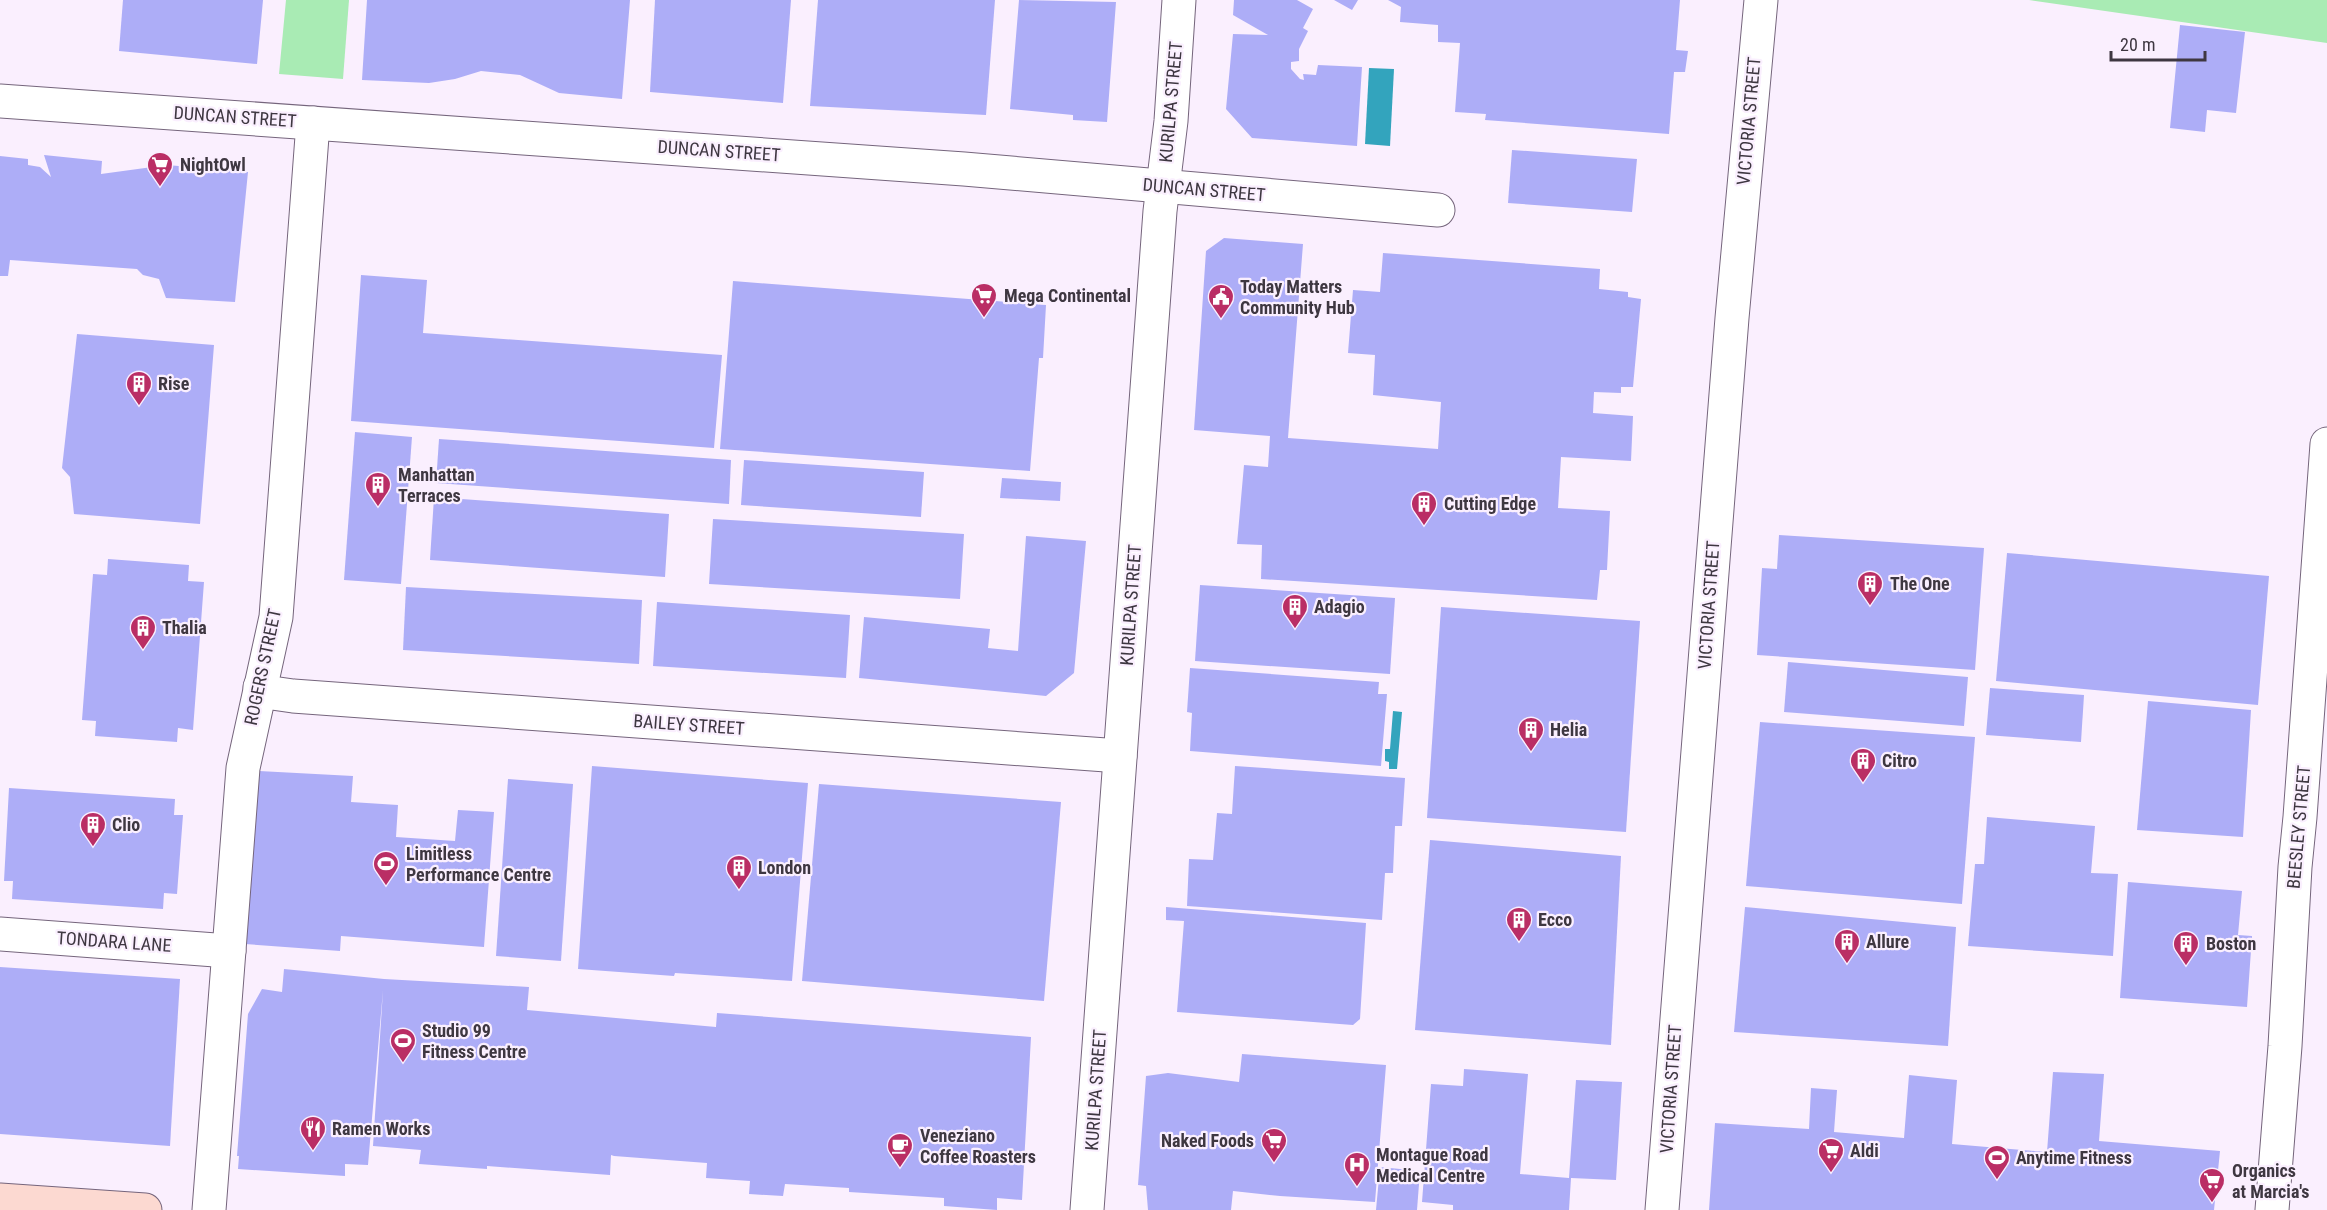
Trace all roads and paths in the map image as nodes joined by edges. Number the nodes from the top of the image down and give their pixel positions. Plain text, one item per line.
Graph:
1 (1179, 0) edge
2 (1761, 0) edge
3 (0, 101) edge
4 (313, 123) junction
5 (1163, 188) junction
6 (1438, 210) dead end
7 (2327, 444) edge
8 (2324, 531) edge
9 (260, 687) junction
10 (1120, 756) junction
11 (0, 934) edge
12 (229, 951) junction
13 (0, 1200) edge
14 (145, 1210) edge
15 (209, 1210) edge
16 (1087, 1210) edge
17 (1662, 1210) edge
18 (2272, 1210) edge

1 - 5 street, KURILPA STREET
2 - 17 street, VICTORIA STREET
3 - 4 street, DUNCAN STREET
4 - 5 street, DUNCAN STREET
4 - 9 street, ROGERS STREET
5 - 6 street, DUNCAN STREET
5 - 10 street, KURILPA STREET
7 - 8 street, BEESLEY STREET
8 - 18 street, BEESLEY STREET
9 - 10 street, BAILEY STREET
9 - 12 street, ROGERS STREET
10 - 16 street, KURILPA STREET
11 - 12 street, TONDARA LANE
12 - 15 street, ROGERS STREET
13 - 14 street

